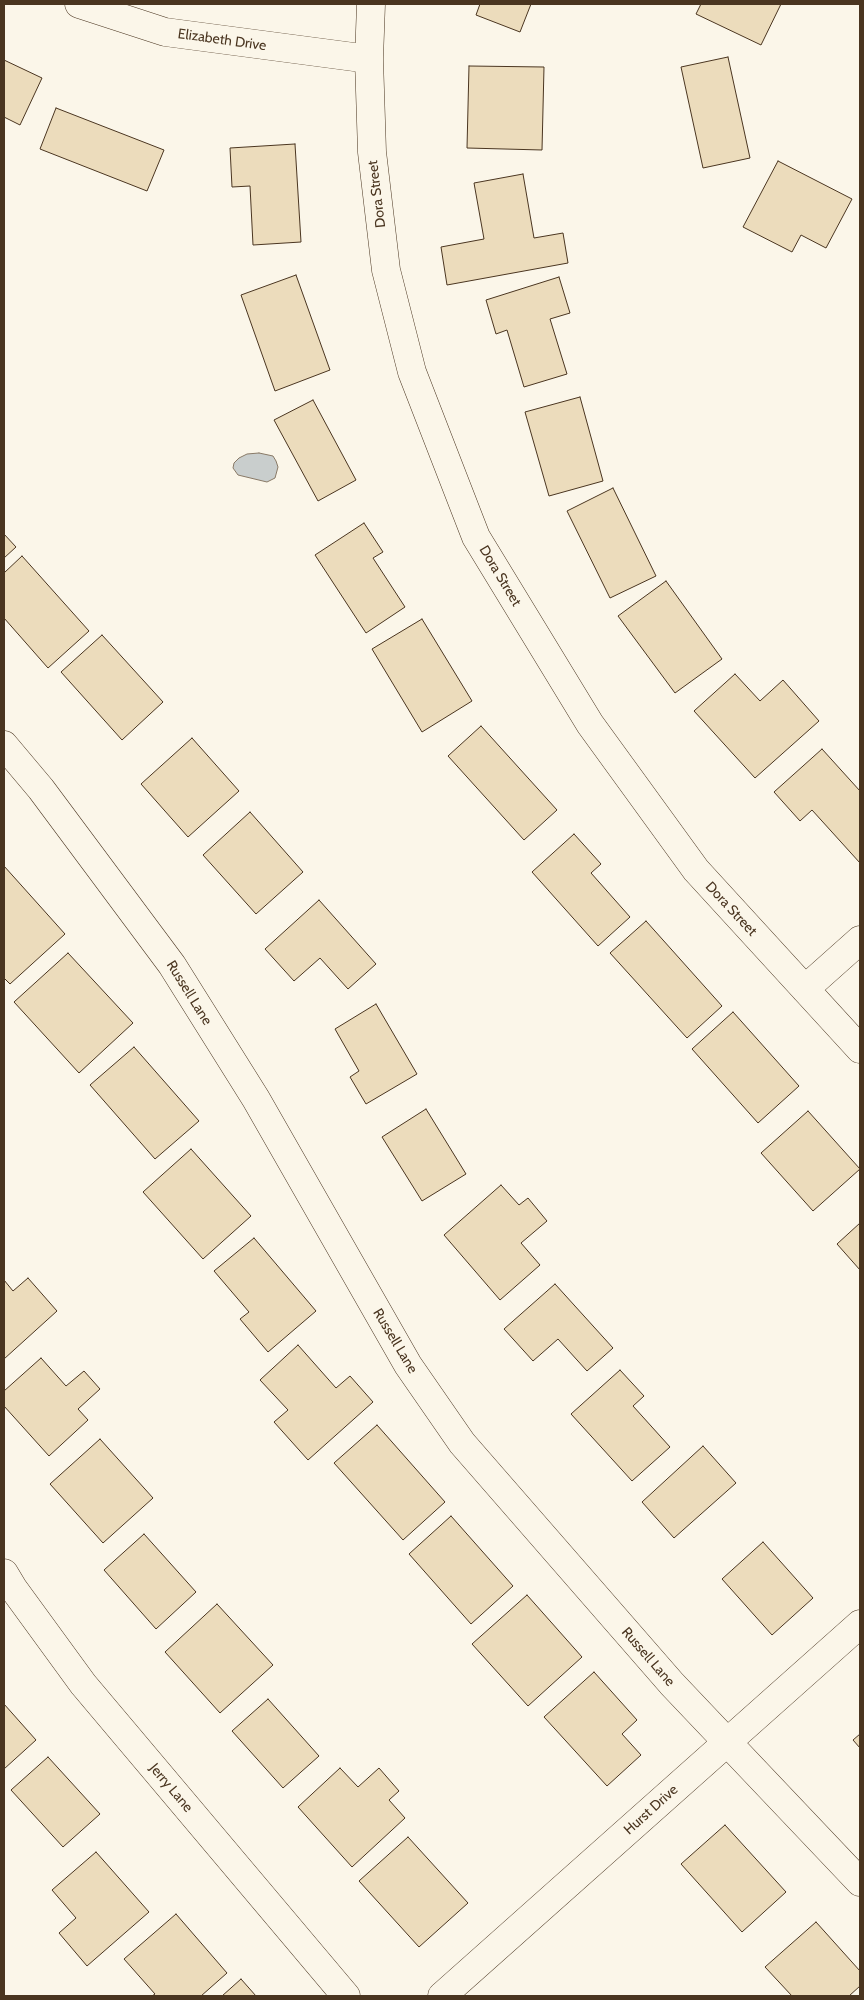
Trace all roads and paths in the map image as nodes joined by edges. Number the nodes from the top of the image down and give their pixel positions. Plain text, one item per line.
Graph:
1 (79, 4) edge
2 (371, 4) edge
3 (369, 59) junction
4 (4, 745) edge
5 (860, 940) edge
6 (805, 990) junction
7 (860, 1048) edge
8 (4, 1572) edge
9 (860, 1624) edge
10 (727, 1743) junction
11 (860, 1882) edge
12 (346, 1996) edge
13 (442, 1996) edge

1 - 3 street, Elizabeth Drive
2 - 3 street, Dora Street
3 - 6 street, Dora Street
4 - 10 street, Russell Lane
5 - 6 street
6 - 7 street, Dora Street
8 - 12 street, Jerry Lane
9 - 10 street, Hurst Drive
10 - 11 street, Russell Lane
10 - 13 street, Hurst Drive

